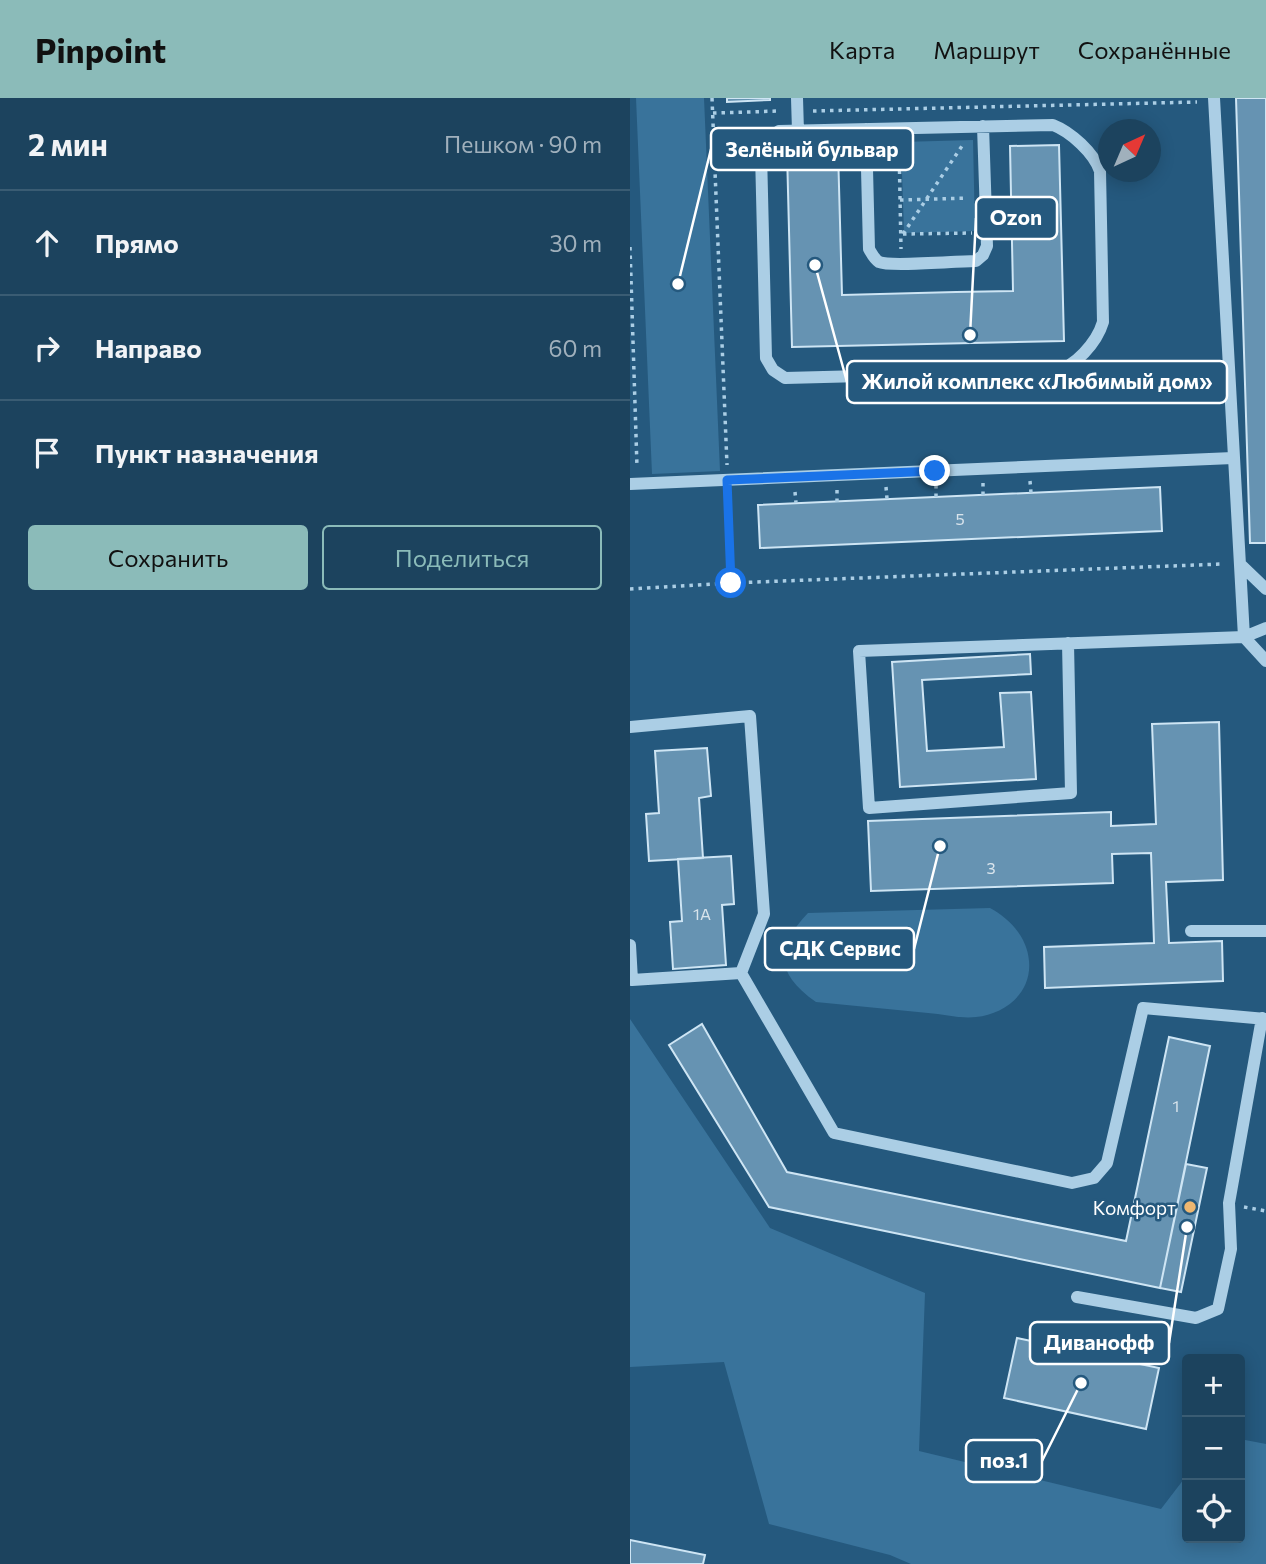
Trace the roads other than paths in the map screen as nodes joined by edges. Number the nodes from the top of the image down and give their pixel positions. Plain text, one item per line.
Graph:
1 (1214, 100) edge
2 (797, 104) edge
3 (979, 127) junction
4 (866, 129) junction
5 (798, 131) junction
6 (1233, 458) junction
7 (634, 484) edge
8 (1240, 564) junction
9 (1266, 589) edge
10 (1266, 628) edge
11 (1244, 637) junction
12 (1068, 643) junction
13 (1266, 661) edge
14 (630, 727) edge
15 (1191, 931) dead end
16 (1266, 931) edge
17 (630, 945) edge
18 (741, 973) junction
19 (1264, 1018) edge
20 (1077, 1297) dead end

1 - 6 lane
2 - 5 lane
3 - 4 lane
3 - 4 lane
3 - 5 lane
4 - 5 lane
6 - 7 lane
6 - 8 lane
8 - 9 lane
8 - 11 lane
10 - 11 lane
11 - 12 lane
11 - 13 lane
12 - 12 lane
14 - 18 lane
15 - 16 lane
17 - 18 lane
18 - 19 lane
19 - 20 lane

